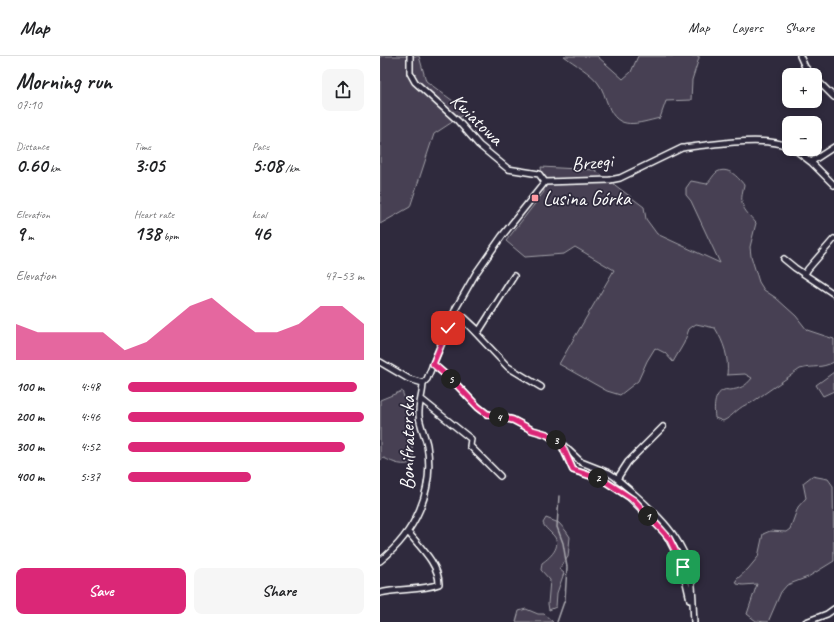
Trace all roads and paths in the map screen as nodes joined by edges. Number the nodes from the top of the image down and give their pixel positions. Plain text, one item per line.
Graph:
1 (410, 56) edge
2 (800, 56) edge
3 (806, 68) edge
4 (822, 85) edge
5 (834, 97) edge
6 (782, 144) edge
7 (834, 147) edge
8 (803, 156) edge
9 (811, 162) junction
10 (545, 182) junction
11 (834, 186) edge
12 (834, 238) edge
13 (784, 259) dead end
14 (805, 274) junction
15 (514, 276) dead end
16 (833, 290) edge
17 (456, 310) junction
18 (380, 362) edge
19 (433, 364) junction
20 (423, 382) junction
21 (541, 387) dead end
22 (421, 399) junction
23 (663, 427) dead end
24 (561, 443) junction
25 (500, 476) dead end
26 (617, 479) junction
27 (408, 532) junction
28 (380, 561) edge
29 (380, 593) edge
30 (834, 609) edge
31 (694, 622) edge
32 (806, 622) edge

1 - 10 street, Kwiatowa
2 - 3 street
4 - 5 street
6 - 10 street, Brzegi
7 - 9 street
8 - 9 street
9 - 11 street
10 - 17 street, Brzegi
12 - 14 street
13 - 14 street
14 - 16 street
15 - 17 street
17 - 19 street, Brzegi
17 - 21 street
18 - 20 street
19 - 20 street, Brzegi
19 - 24 street
20 - 22 street, Bonifraterska
22 - 25 street
22 - 27 street, Bonifraterska
23 - 26 street
24 - 26 street
24 - 31 street
26 - 31 street
27 - 28 street, Bonifraterska
27 - 29 street
30 - 32 street

